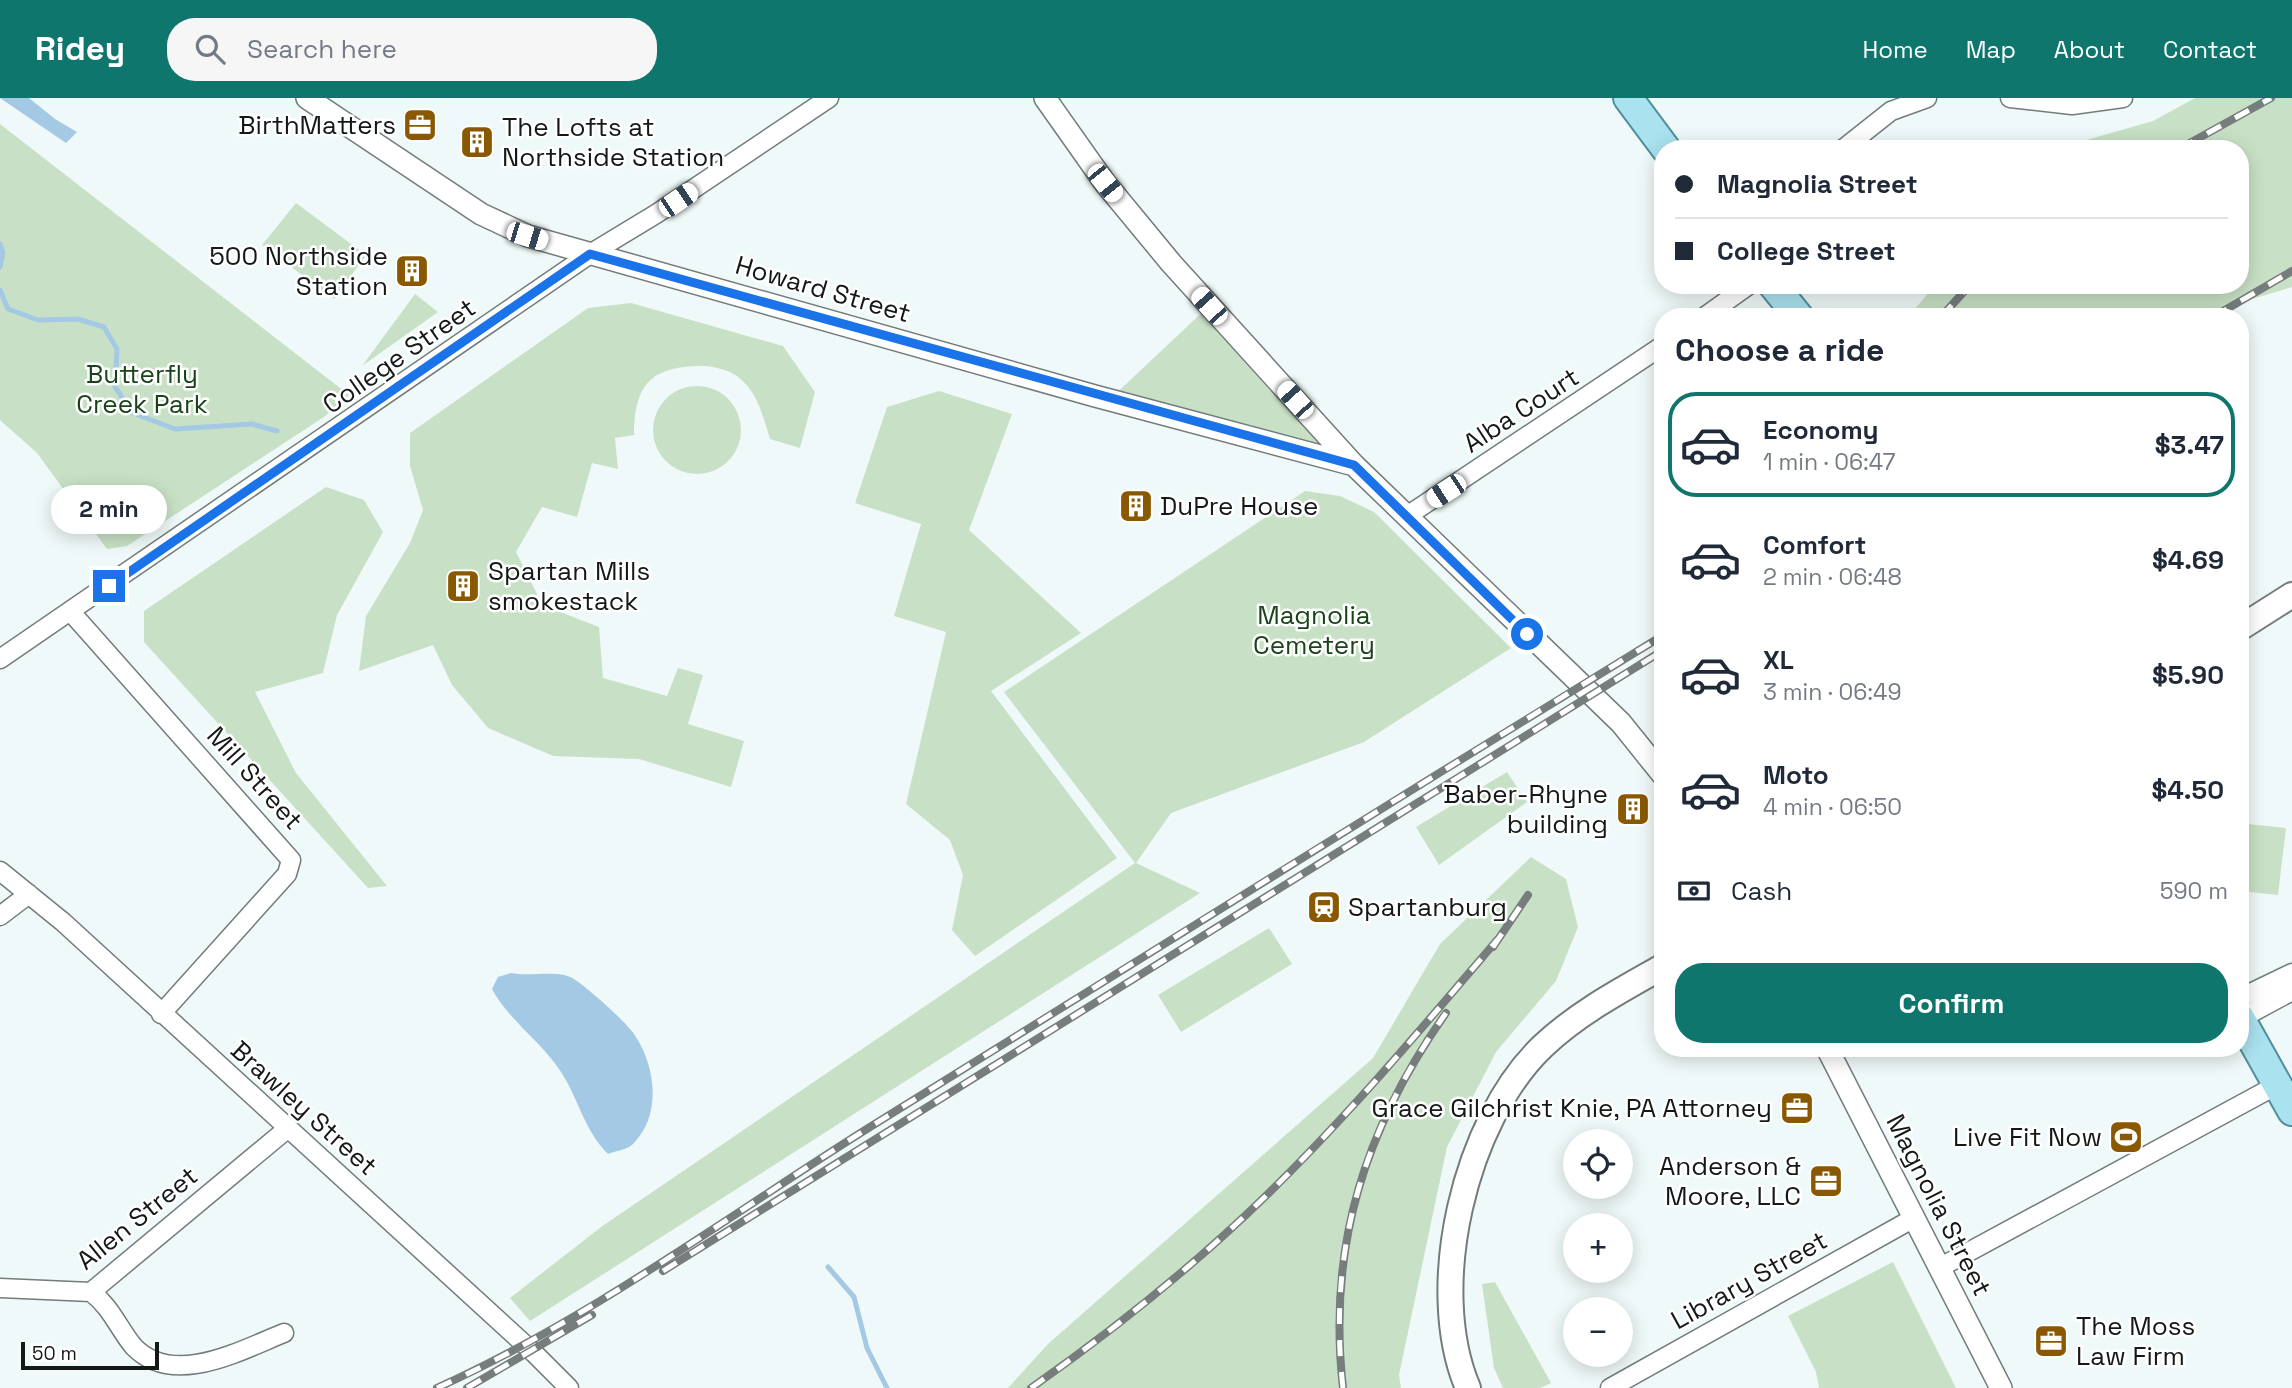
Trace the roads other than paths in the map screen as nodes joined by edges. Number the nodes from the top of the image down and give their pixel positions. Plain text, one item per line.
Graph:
1 (829, 98) edge
2 (1045, 98) edge
3 (1628, 98) edge
4 (1927, 98) edge
5 (2010, 98) edge
6 (2123, 98) edge
7 (317, 101) edge
8 (1659, 140) edge
9 (1854, 140) edge
10 (590, 254) junction
11 (1736, 294) edge
12 (1780, 294) edge
13 (1717, 308) edge
14 (1792, 308) edge
15 (1654, 351) edge
16 (1354, 465) junction
17 (1407, 516) junction
18 (2292, 595) edge
19 (71, 611) junction
20 (2249, 622) edge
21 (0, 659) edge
22 (1654, 764) edge
23 (0, 870) edge
24 (29, 894) junction
25 (0, 916) edge
26 (1654, 972) edge
27 (2292, 973) edge
28 (2292, 990) edge
29 (2249, 994) edge
30 (2249, 1013) edge
31 (161, 1014) junction
32 (2249, 1034) edge
33 (1831, 1057) edge
34 (2277, 1085) junction
35 (2292, 1111) edge
36 (287, 1129) junction
37 (1914, 1218) junction
38 (1940, 1268) junction
39 (0, 1288) edge
40 (91, 1292) junction
41 (284, 1333) dead end
42 (569, 1388) edge
43 (1468, 1388) edge
44 (1610, 1388) edge
45 (2001, 1388) edge

1 - 10 street, College Street
2 - 16 street
3 - 8 main road
4 - 9 street
5 - 6 street
7 - 10 street, Howard Street
10 - 16 street, Howard Street
10 - 19 street, College Street
11 - 13 street
12 - 14 main road
15 - 17 street, Alba Court
16 - 17 street
17 - 22 street
18 - 20 main road
19 - 21 street, College Street
19 - 31 street, Mill Street
23 - 24 street, Brawley Street
24 - 25 street
24 - 31 street, Brawley Street
26 - 43 main road
27 - 29 street
28 - 30 street
31 - 36 street, Brawley Street
32 - 34 main road
33 - 37 street, Magnolia Street
34 - 35 main road
34 - 38 street
36 - 40 street, Allen Street
36 - 42 street, Brawley Street
37 - 38 street, Magnolia Street
37 - 44 street, Library Street
38 - 45 street, Magnolia Street
39 - 40 street, Allen Street
40 - 41 street

